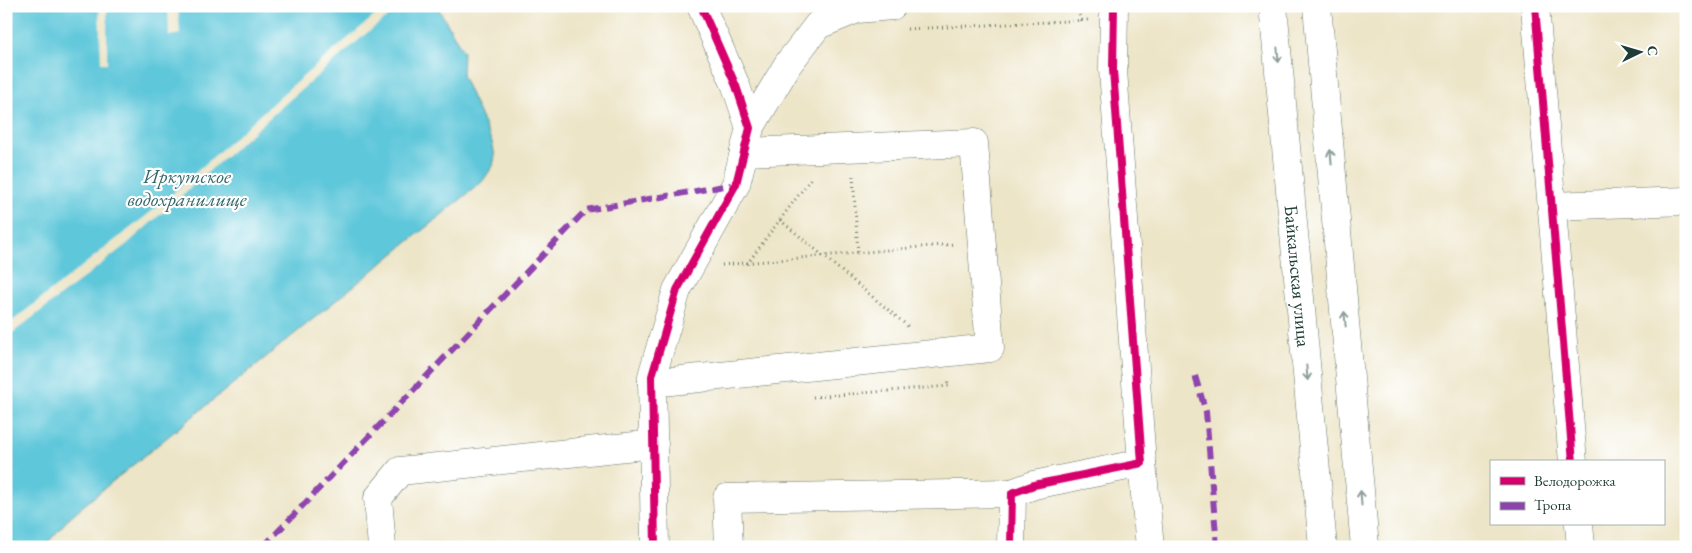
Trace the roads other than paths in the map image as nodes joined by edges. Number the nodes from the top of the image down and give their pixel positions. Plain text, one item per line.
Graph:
1 (701, 6) edge
2 (1273, 6) edge
3 (1317, 6) edge
4 (1535, 6) edge
5 (1114, 13) edge
6 (895, 18) edge
7 (747, 140) junction
8 (1686, 201) edge
9 (1552, 206) junction
10 (652, 383) junction
11 (654, 444) junction
12 (1573, 460) edge
13 (1142, 463) junction
14 (1012, 493) junction
15 (1579, 526) edge
16 (382, 547) edge
17 (656, 547) edge
18 (729, 547) edge
19 (1011, 547) edge
20 (1150, 547) edge
21 (1323, 547) edge
22 (1365, 547) edge
23 (1580, 547) edge

1 - 7 street
2 -> 21 street, Байкальская улица
22 -> 3 street
4 - 9 street
5 - 13 street
6 - 7 street
7 - 10 street
7 - 10 street
8 - 9 street
9 - 12 street
10 - 11 street
11 - 16 street
11 - 17 street
13 - 14 street
13 - 20 street
14 - 18 street
14 - 19 street
15 - 23 street

